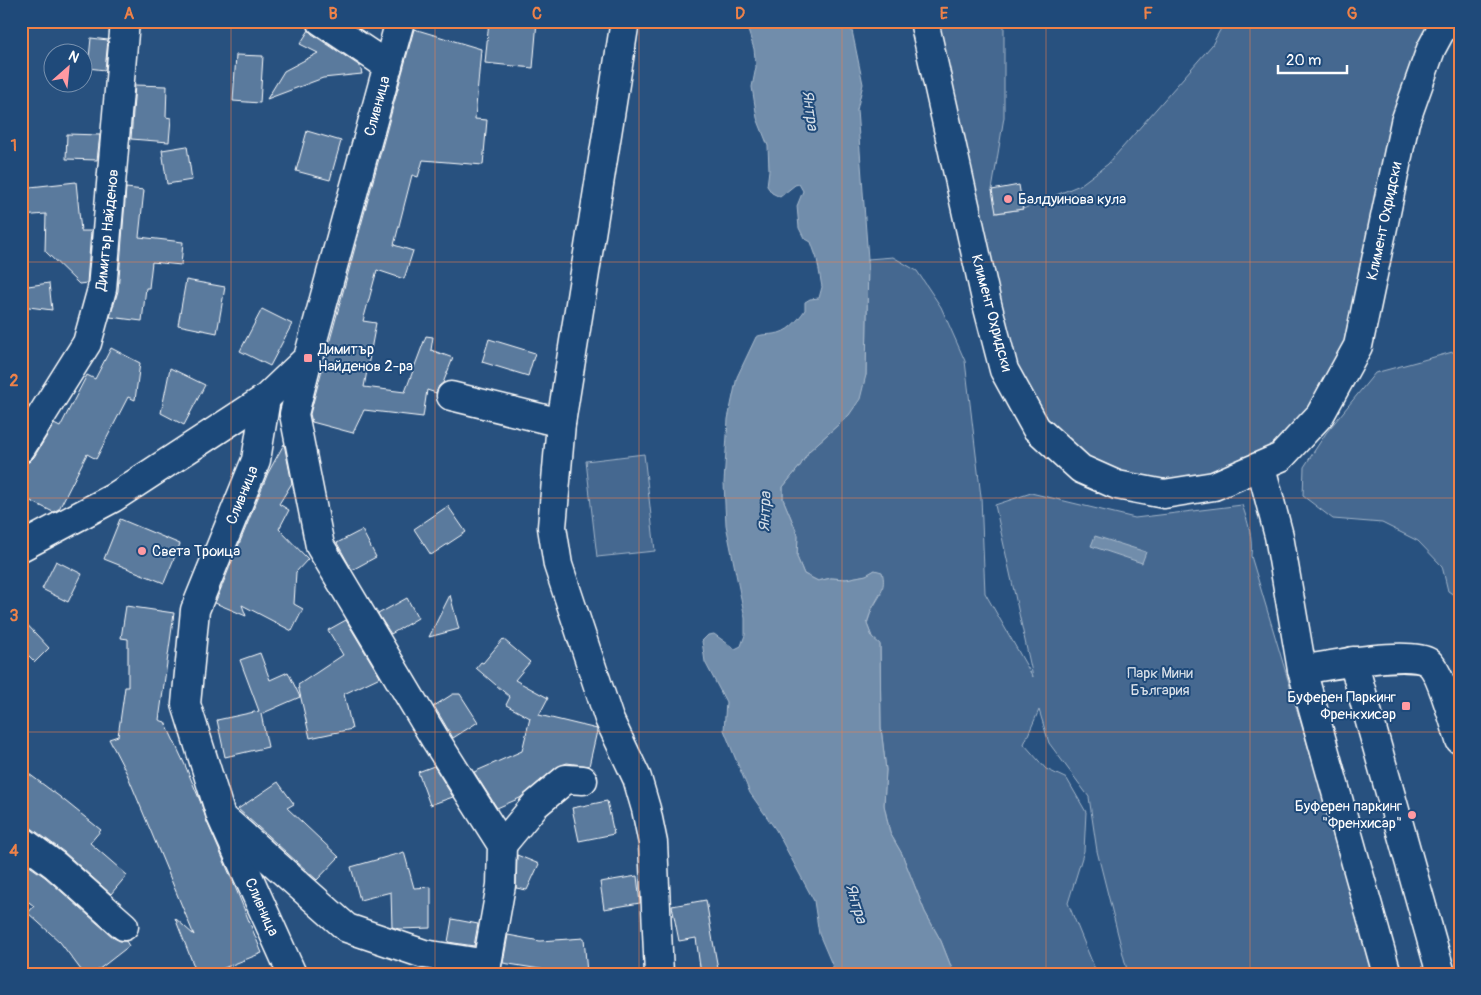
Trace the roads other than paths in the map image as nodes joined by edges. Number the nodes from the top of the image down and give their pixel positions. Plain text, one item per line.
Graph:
1 (125, 21) edge
2 (321, 21) edge
3 (400, 21) edge
4 (625, 21) edge
5 (924, 21) edge
6 (1446, 21) edge
7 (388, 66) junction
8 (308, 358) junction
9 (451, 396) dead end
10 (266, 398) junction
11 (560, 423) junction
12 (21, 448) edge
13 (1260, 467) junction
14 (21, 547) edge
15 (1353, 661) junction
16 (1302, 670) junction
17 (1460, 740) edge
18 (583, 780) dead end
19 (221, 816) junction
20 (21, 840) edge
21 (502, 845) junction
22 (124, 926) dead end
23 (485, 969) edge
24 (292, 974) edge
25 (659, 974) edge
26 (1387, 974) edge
27 (1441, 974) edge

1 - 12 street, Димитър Найденов
2 - 7 street
3 - 7 street, Сливница
4 - 11 street
5 - 13 street, Климент Охридски
6 - 13 street, Климент Охридски
7 - 8 street, Сливница
8 - 10 street
8 - 21 street, Сливница
9 - 11 street
10 - 14 street
10 - 19 street, Сливница
11 - 25 street
13 - 16 street
15 - 16 street
15 - 17 street
15 - 27 street
16 - 26 street
18 - 21 street
19 - 23 street
19 - 24 street, Сливница
20 - 22 street
21 - 23 street

